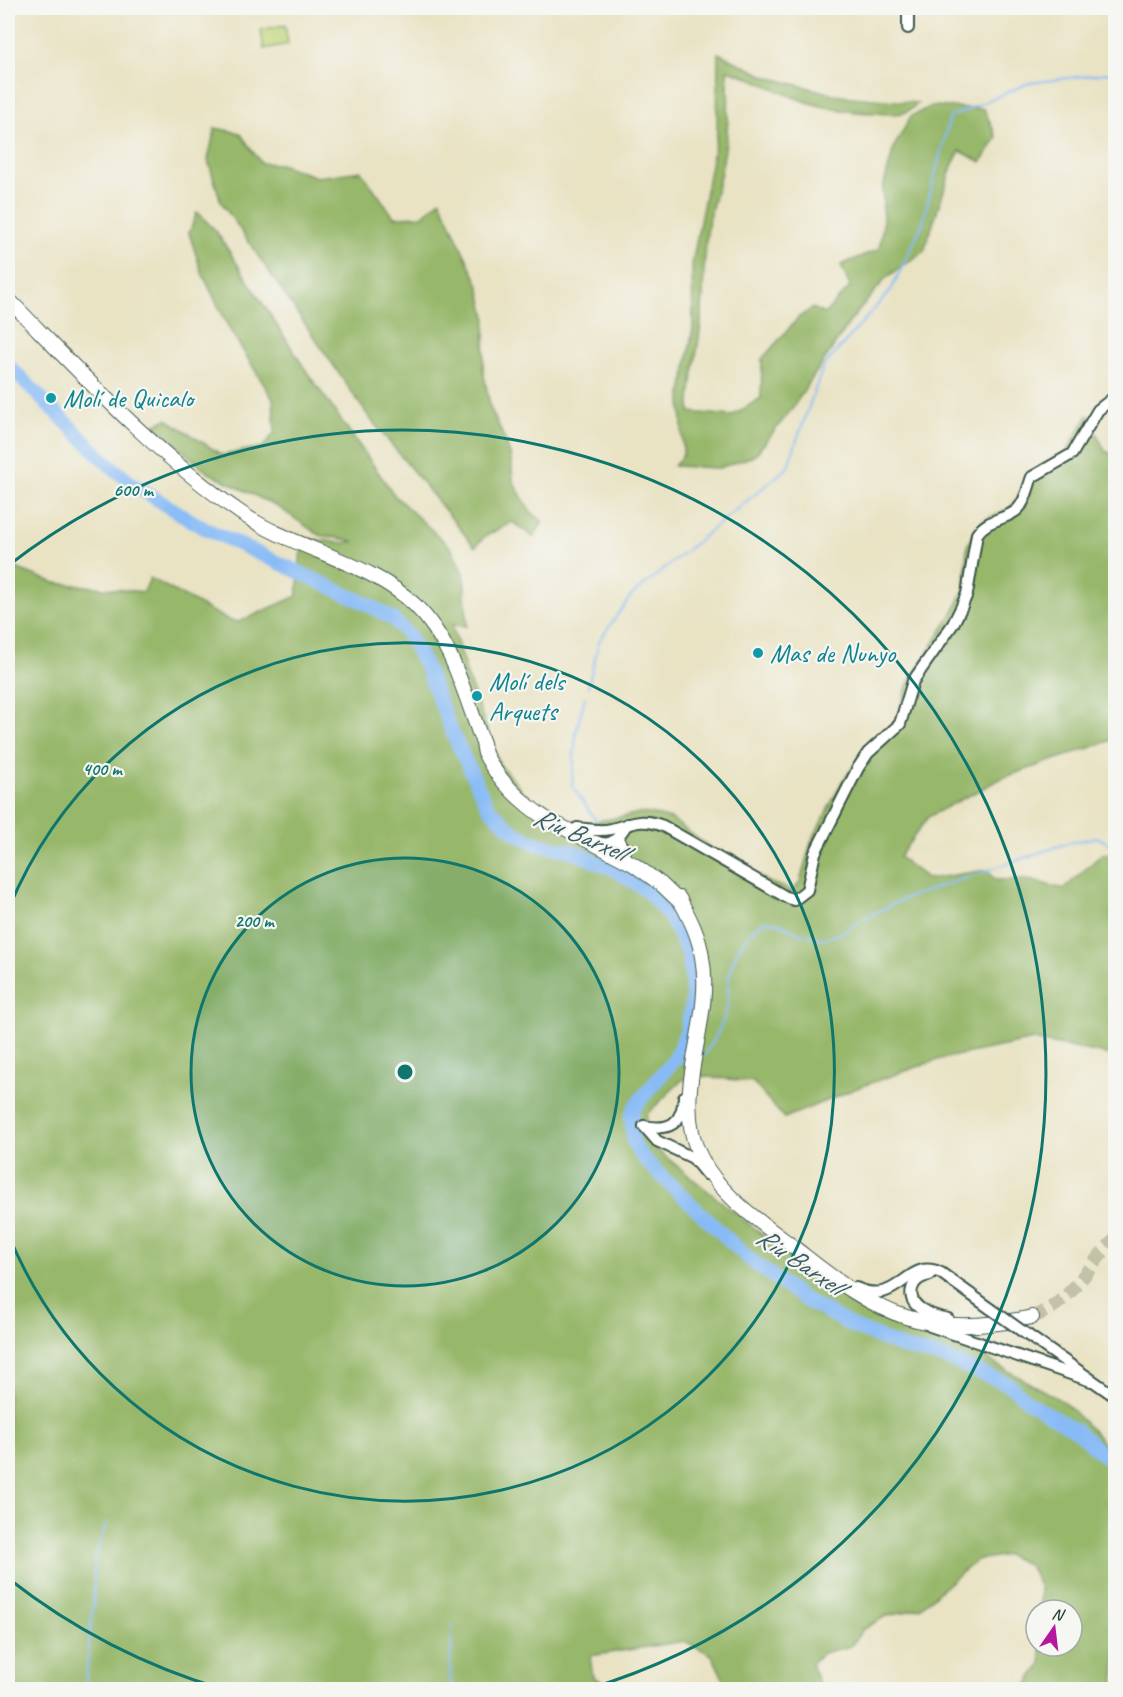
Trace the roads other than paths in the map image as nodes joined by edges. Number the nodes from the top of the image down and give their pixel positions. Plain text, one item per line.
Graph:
1 (908, 8) edge
2 (908, 28) dead end
3 (8, 299) edge
4 (1116, 396) edge
5 (577, 832) junction
6 (615, 841) junction
7 (633, 864) junction
8 (682, 904) junction
9 (691, 1087) junction
10 (664, 1128) junction
11 (657, 1141) junction
12 (718, 1183) junction
13 (822, 1269) junction
14 (950, 1281) junction
15 (1032, 1317) tunnel mouth
16 (907, 1318) junction
17 (975, 1325) junction
18 (1091, 1381) junction
19 (1116, 1397) edge

1 - 2 street
3 - 5 main road
4 - 6 street
5 - 6 main road
5 - 7 main road
6 - 7 street
6 - 8 main road
7 - 8 main road
8 - 9 main road
9 - 10 street
9 - 12 main road
10 - 11 street
10 - 11 street
11 - 12 street
12 - 13 main road
13 - 14 street
13 - 16 main road
14 - 17 street
14 - 18 street, bridge
15 - 17 main road
16 - 17 main road
16 - 18 street
18 - 19 street

